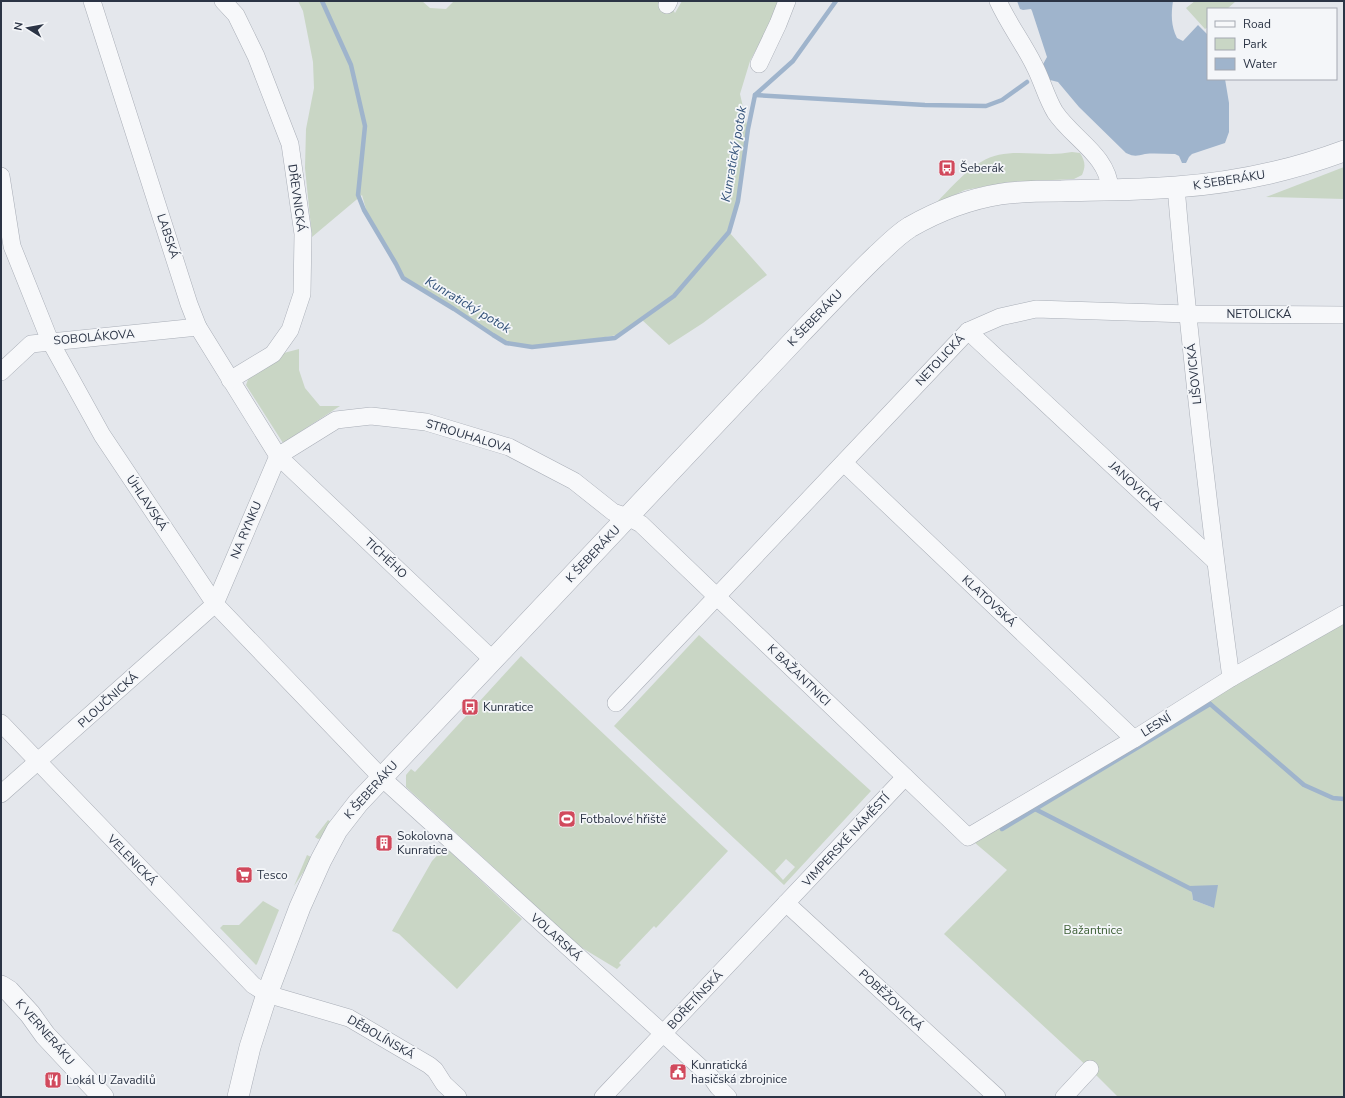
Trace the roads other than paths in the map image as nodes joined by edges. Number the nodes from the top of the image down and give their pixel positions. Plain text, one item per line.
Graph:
1 (92, 1) edge
2 (223, 1) edge
3 (787, 1) edge
4 (998, 1) edge
5 (759, 64) dead end
6 (1344, 151) edge
7 (1, 176) edge
8 (1176, 187) junction
9 (1110, 190) junction
10 (1188, 314) junction
11 (1344, 315) edge
12 (198, 327) junction
13 (968, 331) junction
14 (50, 341) junction
15 (1, 372) edge
16 (230, 380) junction
17 (278, 456) junction
18 (844, 463) junction
19 (628, 517) junction
20 (1215, 561) junction
21 (716, 596) junction
22 (215, 604) junction
23 (1344, 614) edge
24 (493, 660) junction
25 (1231, 678) junction
26 (616, 703) dead end
27 (1, 723) edge
28 (1134, 739) junction
29 (38, 762) junction
30 (905, 777) junction
31 (382, 778) junction
32 (1, 794) edge
33 (968, 837) joint
34 (786, 903) junction
35 (1, 986) edge
36 (267, 994) junction
37 (662, 1034) junction
38 (1090, 1069) dead end
39 (103, 1097) edge
40 (238, 1097) edge
41 (458, 1097) edge
42 (603, 1097) edge
43 (728, 1097) edge
44 (997, 1097) edge
45 (1064, 1097) edge

1 - 12 street, LABSKÁ
2 - 16 street, DŘEVNICKÁ
3 - 5 street
4 - 9 street
6 - 8 street, K ŠEBERÁKU
7 - 14 street, ÚHLAVSKÁ
8 - 9 street, K ŠEBERÁKU
8 - 10 street, LIŠOVICKÁ
9 - 19 street, K ŠEBERÁKU
10 - 11 street, NETOLICKÁ
10 - 13 street, NETOLICKÁ
10 - 20 street, LIŠOVICKÁ
12 - 14 street, SOBOLÁKOVA
12 - 16 street, LABSKÁ
13 - 18 street, NETOLICKÁ
13 - 20 street, JANOVICKÁ
14 - 15 street, SOBOLÁKOVA
14 - 22 street, ÚHLAVSKÁ
16 - 17 street, LABSKÁ
17 - 19 street, STROUHALOVA
17 - 22 street, NA RYNKU
17 - 24 street, TICHÉHO
18 - 21 street, NETOLICKÁ
18 - 28 street, KLATOVSKÁ
19 - 21 street, K BAŽANTNICI
19 - 24 street, K ŠEBERÁKU
20 - 25 street
21 - 26 street
21 - 30 street, K BAŽANTNICI
22 - 29 street, PLOUČNICKÁ
22 - 31 street, ÚHLAVSKÁ
23 - 25 street, LESNÍ
24 - 31 street, K ŠEBERÁKU
25 - 28 street, LESNÍ
27 - 29 street, VELENICKÁ
28 - 33 street, LESNÍ
29 - 32 street, PLOUČNICKÁ
29 - 36 street, VELENICKÁ
30 - 33 street, K BAŽANTNICI
30 - 34 street, VIMPERSKÉ NÁMĚSTÍ
31 - 36 street, K ŠEBERÁKU
31 - 37 street, VOLARSKÁ
34 - 37 street, BOŘETÍNSKÁ
34 - 44 street, POBĚŽOVICKÁ
35 - 39 street, K VERNERÁKU
36 - 40 street, K ŠEBERÁKU
36 - 41 street, DĚBOLÍNSKÁ
37 - 42 street, BOŘETÍNSKÁ
37 - 43 street, VOLARSKÁ
38 - 45 street

